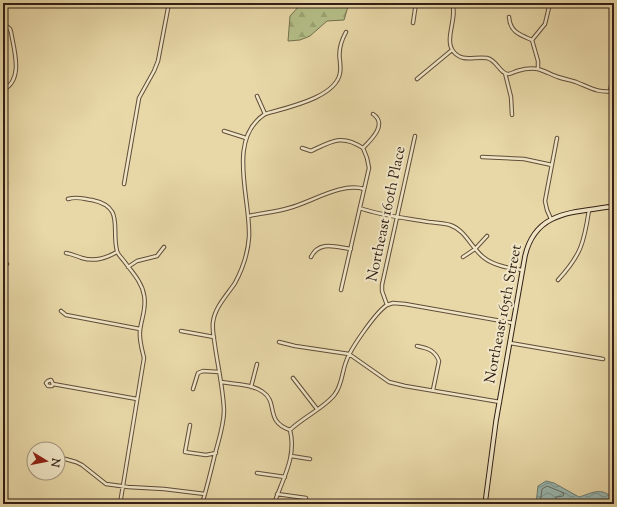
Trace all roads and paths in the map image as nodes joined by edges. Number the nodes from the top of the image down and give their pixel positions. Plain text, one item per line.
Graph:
1 (169, 3) edge
2 (416, 3) edge
3 (452, 3) edge
4 (550, 3) edge
5 (509, 17) dead end
6 (3, 23) edge
7 (412, 23) dead end
8 (346, 32) dead end
9 (532, 40) junction
10 (452, 50) junction
11 (614, 68) edge
12 (538, 69) junction
13 (505, 73) junction
14 (417, 79) dead end
15 (3, 90) edge
16 (614, 91) edge
17 (610, 92) junction
18 (257, 96) dead end
19 (265, 114) junction
20 (373, 114) dead end
21 (512, 115) dead end
22 (224, 131) dead end
23 (415, 136) dead end
24 (246, 138) junction
25 (557, 138) dead end
26 (302, 148) dead end
27 (363, 148) junction
28 (482, 157) dead end
29 (552, 165) junction
30 (124, 184) dead end
31 (364, 189) junction
32 (68, 199) dead end
33 (614, 206) edge
34 (360, 208) junction
35 (589, 210) junction
36 (249, 216) junction
37 (397, 216) junction
38 (551, 219) junction
39 (487, 236) dead end
40 (164, 247) dead end
41 (350, 249) junction
42 (475, 249) junction
43 (117, 252) junction
44 (66, 253) dead end
45 (311, 257) dead end
46 (463, 258) dead end
47 (3, 263) edge
48 (7, 264) dead end
49 (128, 267) junction
50 (523, 270) junction
51 (558, 280) dead end
52 (341, 290) dead end
53 (387, 305) junction
54 (61, 311) dead end
55 (514, 323) junction
56 (140, 329) junction
57 (182, 331) dead end
58 (214, 336) junction
59 (278, 342) dead end
60 (510, 343) junction
61 (417, 346) dead end
62 (349, 354) junction
63 (603, 359) dead end
64 (257, 364) dead end
65 (219, 372) junction
66 (293, 378) dead end
67 (221, 382) junction
68 (53, 384) dead end
69 (251, 387) junction
70 (193, 389) dead end
71 (433, 390) junction
72 (137, 399) junction
73 (500, 402) junction
74 (317, 409) junction
75 (190, 425) dead end
76 (290, 430) junction
77 (216, 453) junction
78 (291, 456) junction
79 (66, 459) edge
80 (310, 459) dead end
81 (257, 473) dead end
82 (285, 477) junction
83 (123, 487) junction
84 (205, 494) junction
85 (277, 494) junction
86 (306, 498) dead end
87 (120, 504) edge
88 (202, 504) edge
89 (274, 504) edge
90 (485, 504) edge

1 - 30 street
2 - 7 street
3 - 10 street
4 - 9 street
5 - 9 street
6 - 15 street
8 - 19 street
9 - 12 street
10 - 13 street
10 - 14 street
11 - 17 street
12 - 13 street
12 - 17 street
13 - 21 street
16 - 17 street
18 - 19 street
19 - 24 street
20 - 27 street
22 - 24 street
23 - 37 street, Northeast 160th Place
24 - 36 street
25 - 29 street
26 - 27 street
27 - 31 street
28 - 29 street
29 - 38 street
31 - 34 street
31 - 36 street
32 - 43 street
33 - 35 street
34 - 37 street
34 - 41 street
35 - 38 street
35 - 51 street
36 - 58 street
37 - 42 street
37 - 53 street, Northeast 160th Place
38 - 50 street, Northeast 165th Street
39 - 42 street
40 - 49 street
41 - 45 street
41 - 52 street
42 - 46 street
42 - 50 street
43 - 44 street
43 - 49 street
47 - 48 street
49 - 56 street
50 - 55 street, Northeast 165th Street
53 - 55 street
53 - 62 street, Northeast 160th Place
54 - 56 street
55 - 60 street, Northeast 165th Street
56 - 72 street
57 - 58 street
58 - 65 street
59 - 62 street
60 - 63 street
60 - 73 street, Northeast 165th Street
61 - 71 street
62 - 71 street
62 - 74 street, Northeast 160th Place
64 - 69 street
65 - 67 street
65 - 70 street
66 - 74 street
67 - 69 street
67 - 77 street
68 - 72 street
69 - 76 street
71 - 73 street
72 - 83 street
73 - 90 street, Northeast 165th Street
74 - 76 street
75 - 77 street
76 - 78 street
77 - 84 street
78 - 80 street
78 - 82 street
79 - 83 street
81 - 82 street
82 - 85 street
83 - 84 street
83 - 87 street
84 - 88 street
85 - 86 street
85 - 89 street

